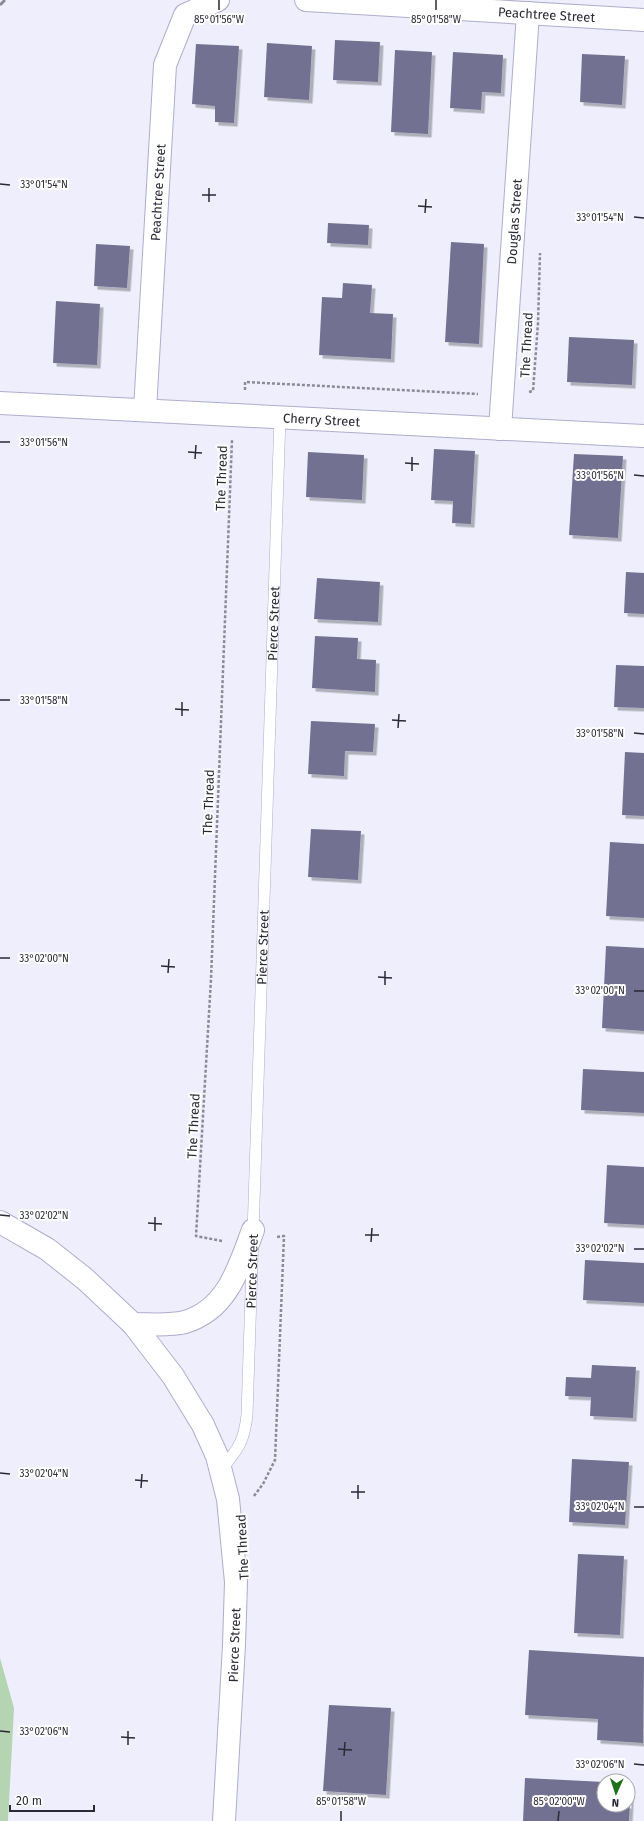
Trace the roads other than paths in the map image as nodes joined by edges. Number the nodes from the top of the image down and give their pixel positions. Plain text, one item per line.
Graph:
1 (218, 0) edge
2 (306, 0) edge
3 (528, 13) junction
4 (644, 20) edge
5 (0, 403) edge
6 (145, 410) junction
7 (280, 417) junction
8 (500, 429) junction
9 (644, 436) edge
10 (0, 1222) edge
11 (252, 1236) junction
12 (133, 1324) junction
13 (221, 1470) junction
14 (224, 1821) edge

1 - 6 street, Peachtree Street
2 - 3 street, Peachtree Street
3 - 4 street, Peachtree Street
3 - 8 street, Douglas Street
5 - 6 street, Cherry Street
6 - 7 street, Cherry Street
7 - 8 street, Cherry Street
7 - 11 lane, Pierce Street
8 - 9 street, Cherry Street
10 - 12 street, Pierce Street
11 - 12 street
11 - 13 lane, Pierce Street
12 - 13 street, Pierce Street
13 - 14 street, Pierce Street

